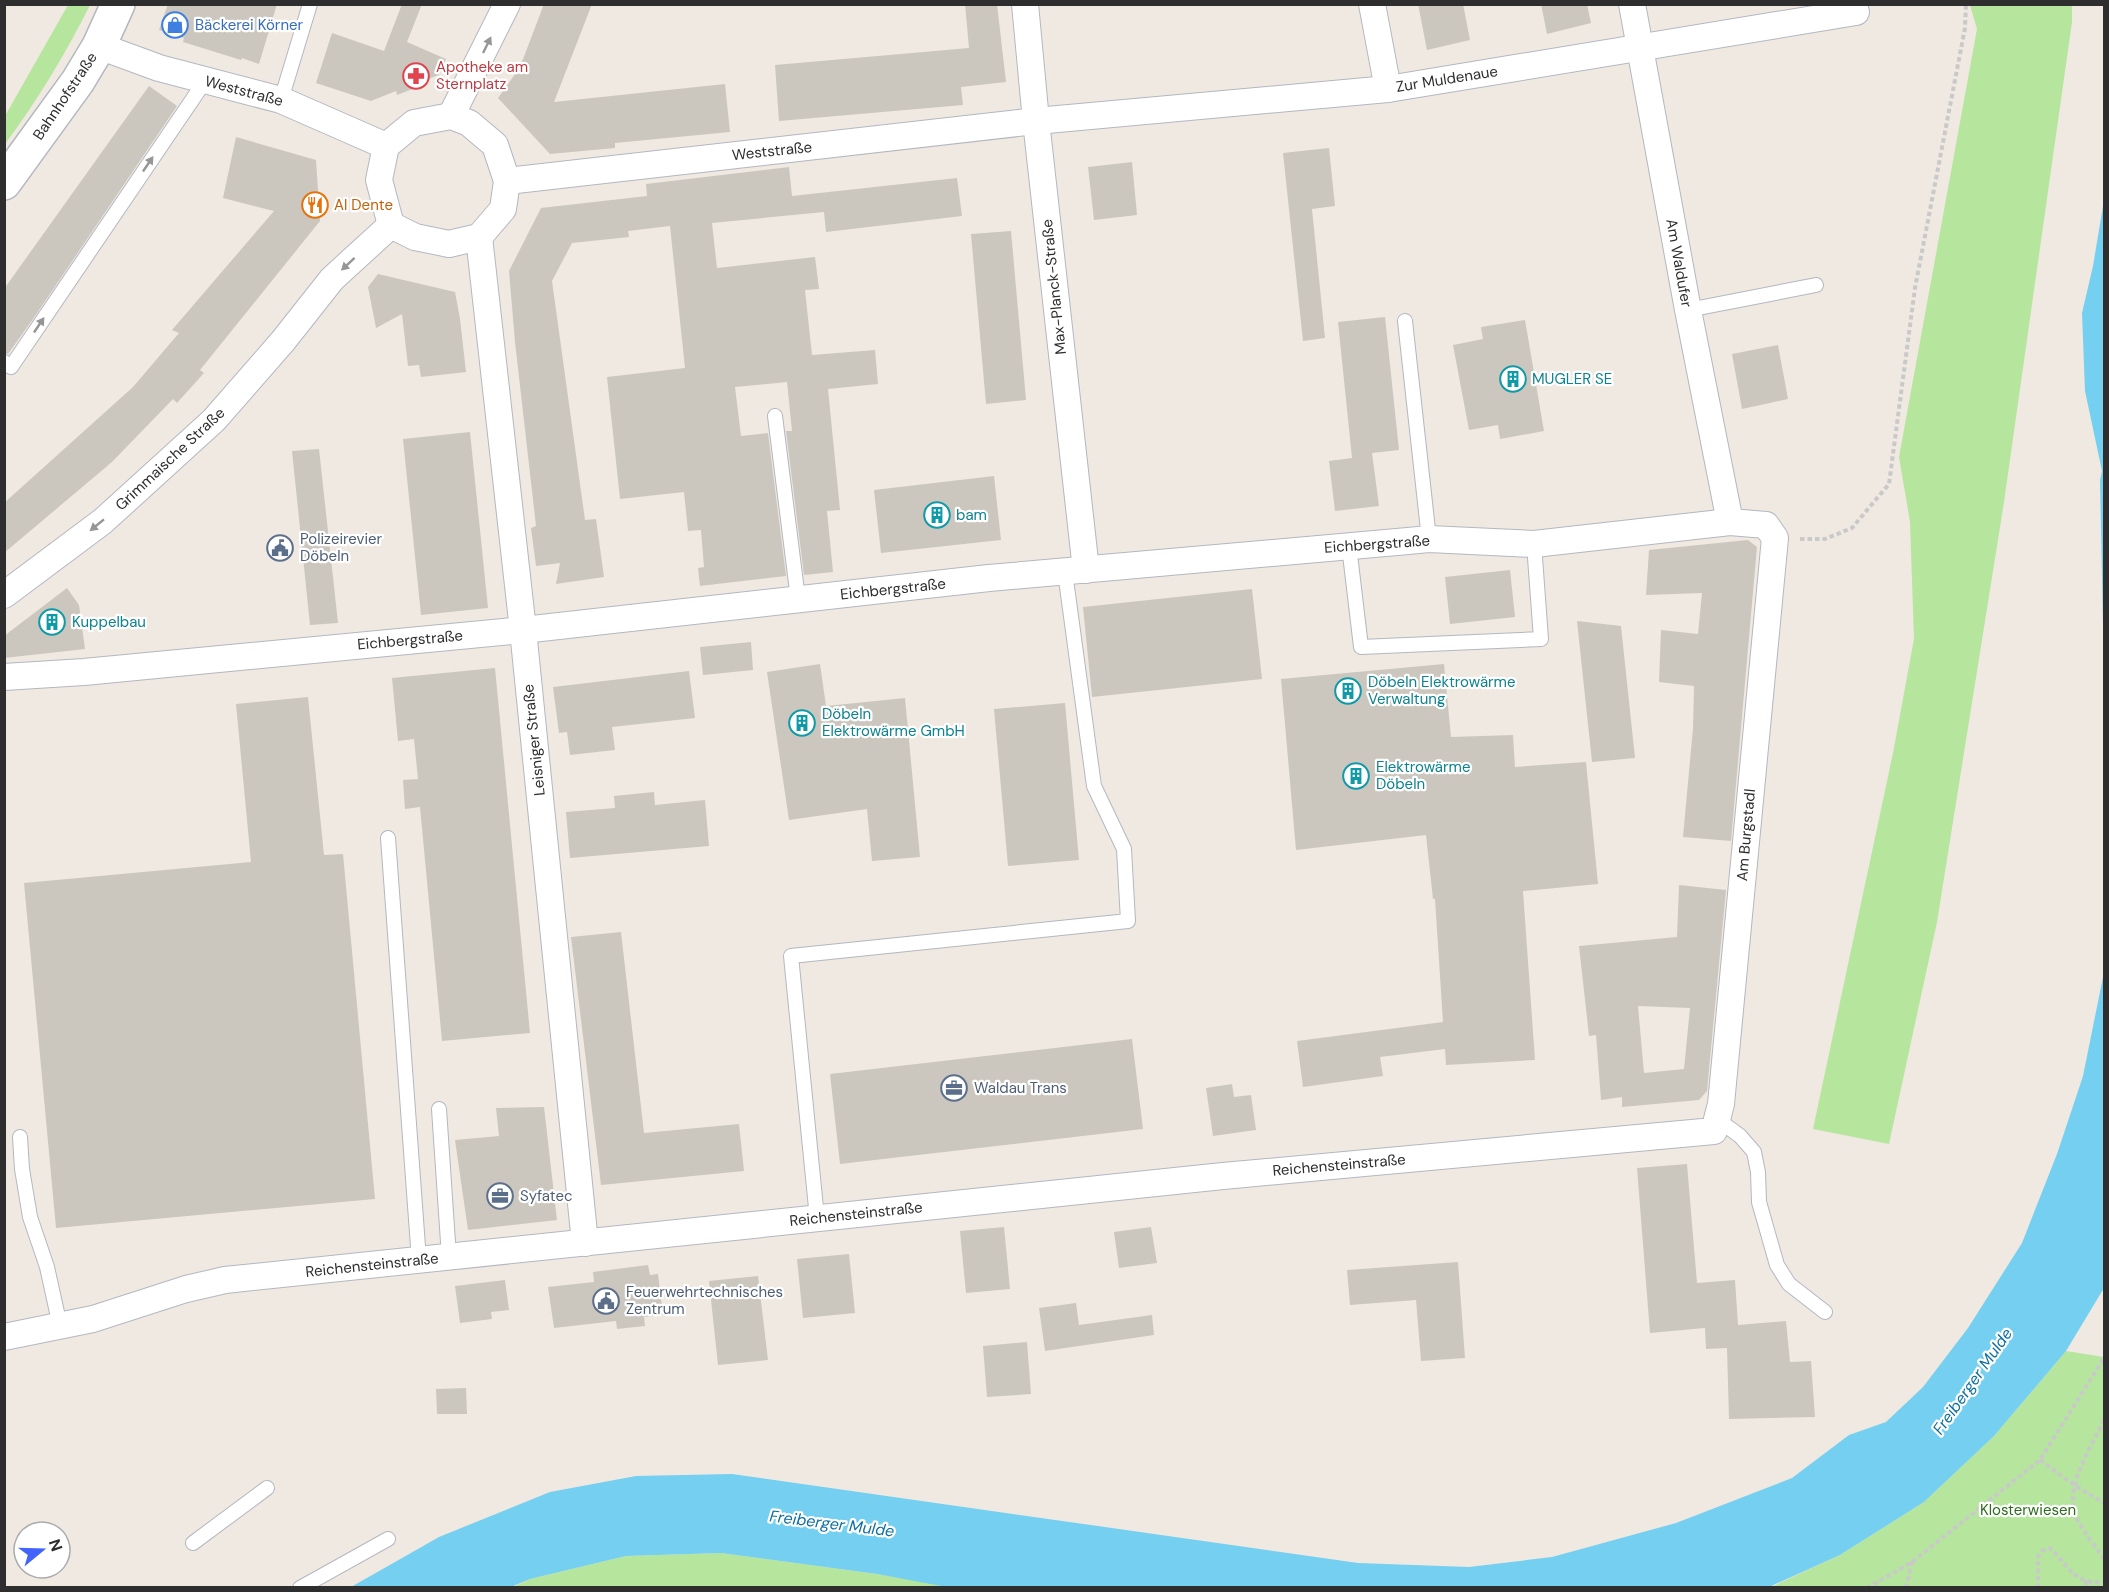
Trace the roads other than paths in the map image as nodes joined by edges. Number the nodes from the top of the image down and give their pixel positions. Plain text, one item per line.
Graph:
1 (118, 4) edge
2 (310, 4) edge
3 (507, 4) edge
4 (1025, 4) edge
5 (1372, 4) edge
6 (1632, 4) edge
7 (1856, 12) dead end
8 (99, 46) junction
9 (1641, 48) junction
10 (205, 81) junction
11 (1388, 89) junction
12 (281, 100) junction
13 (452, 116) junction
14 (1036, 121) junction
15 (387, 146) junction
16 (507, 181) junction
17 (4, 183) edge
18 (391, 225) junction
19 (479, 237) junction
20 (1816, 285) dead end
21 (1688, 310) junction
22 (1405, 321) dead end
23 (4, 362) edge
24 (775, 416) dead end
25 (1730, 522) junction
26 (1775, 538) joint
27 (1429, 539) junction
28 (1534, 544) junction
29 (1349, 546) junction
30 (1075, 571) junction
31 (4, 595) edge
32 (798, 599) junction
33 (523, 630) junction
34 (4, 677) edge
35 (388, 838) dead end
36 (439, 1109) dead end
37 (1716, 1125) junction
38 (20, 1137) dead end
39 (817, 1218) junction
40 (585, 1243) junction
41 (449, 1257) junction
42 (418, 1260) junction
43 (1825, 1312) dead end
44 (60, 1326) junction
45 (4, 1337) edge
46 (267, 1488) dead end
47 (388, 1539) dead end
48 (193, 1543) dead end
49 (300, 1587) edge

1 - 8 main road, Bahnhofstraße
2 - 12 lane
13 -> 3 street
4 - 14 street, Max-Planck-Straße
5 - 11 street
6 - 9 street, Am Waldufer
7 - 9 street, Zur Muldenaue
8 - 10 street, Weststraße
8 - 17 main road, Bahnhofstraße
9 - 11 street, Zur Muldenaue
9 - 21 street, Am Waldufer
10 - 12 street, Weststraße
23 -> 10 lane
11 - 14 street, Zur Muldenaue
12 - 15 street, Weststraße
13 - 15 street
13 - 16 street
14 - 16 street, Weststraße
14 - 30 street, Max-Planck-Straße
15 - 18 street
16 - 19 street
18 - 19 street
18 -> 31 street, Grimmaische Straße
19 - 33 street, Leisniger Straße
20 - 21 lane
21 - 25 street, Am Waldufer
22 - 27 lane
24 - 32 lane
25 - 26 street, Eichbergstraße
25 - 28 street, Eichbergstraße
26 - 37 street, Am Burgstadl
27 - 28 street, Eichbergstraße
27 - 29 street, Eichbergstraße
28 - 29 lane
29 - 30 street, Eichbergstraße
30 - 32 street, Eichbergstraße
30 - 39 lane
32 - 33 street, Eichbergstraße
33 - 34 street, Eichbergstraße
33 - 40 street, Leisniger Straße
35 - 42 lane
36 - 41 lane
37 - 39 street, Reichensteinstraße
37 - 43 lane
38 - 44 lane
39 - 40 street, Reichensteinstraße
40 - 41 street, Reichensteinstraße
41 - 42 street, Reichensteinstraße
42 - 44 street, Reichensteinstraße
44 - 45 street, Reichensteinstraße
46 - 48 lane
47 - 49 lane

